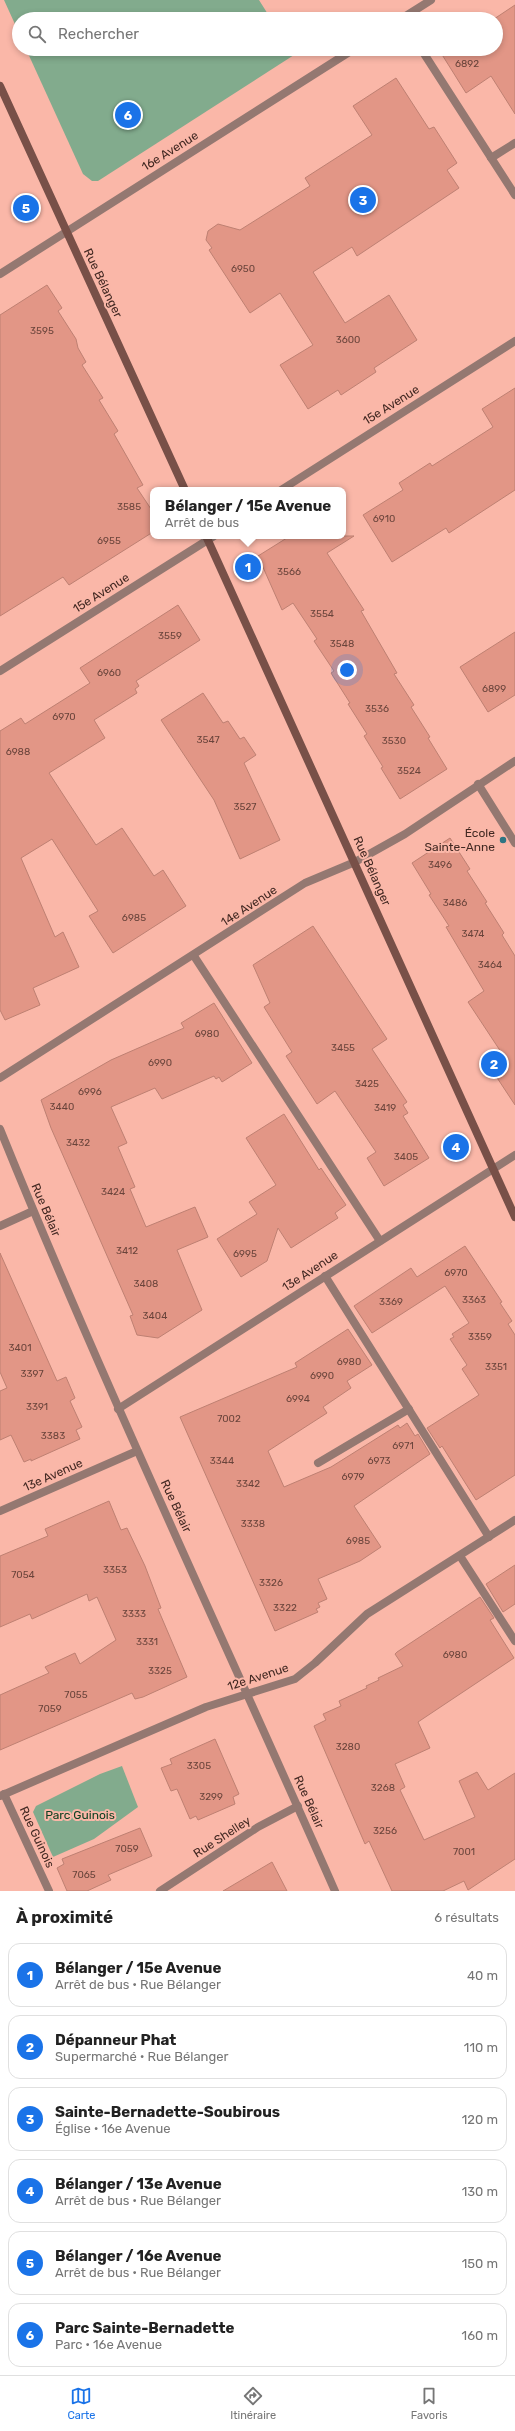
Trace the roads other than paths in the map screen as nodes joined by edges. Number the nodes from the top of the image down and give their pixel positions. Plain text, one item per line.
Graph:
1 (431, 0) edge
2 (413, 12) edge
3 (343, 56) edge
4 (426, 56) edge
5 (0, 86) edge
6 (515, 144) edge
7 (492, 158) junction
8 (515, 195) edge
9 (66, 231) junction
10 (0, 274) edge
11 (515, 341) edge
12 (184, 487) edge
13 (286, 487) edge
14 (207, 539) edge
15 (209, 539) edge
16 (0, 671) edge
17 (515, 761) edge
18 (478, 784) junction
19 (515, 843) edge
20 (355, 862) junction
21 (194, 956) junction
22 (0, 1078) edge
23 (0, 1129) edge
24 (515, 1155) edge
25 (494, 1168) junction
26 (33, 1211) junction
27 (515, 1217) edge
28 (0, 1226) edge
29 (380, 1241) junction
30 (325, 1276) junction
31 (118, 1409) junction
32 (409, 1409) junction
33 (137, 1451) junction
34 (318, 1463) dead end
35 (0, 1511) edge
36 (515, 1520) edge
37 (489, 1537) junction
38 (460, 1556) junction
39 (515, 1642) edge
40 (248, 1693) junction
41 (2, 1795) edge
42 (298, 1806) junction
43 (49, 1891) edge
44 (160, 1891) edge
45 (335, 1891) edge

1 - 2 street
3 - 9 street, 16e Avenue
4 - 7 street
5 - 9 street, Rue Bélanger
6 - 7 street
7 - 8 street
9 - 10 street, 16e Avenue
9 - 12 street, Rue Bélanger
11 - 13 street, 15e Avenue
14 - 16 street, 15e Avenue
15 - 20 street, Rue Bélanger
17 - 18 street, 14e Avenue
18 - 19 street
18 - 20 street, 14e Avenue
20 - 21 street, 14e Avenue
20 - 25 street, Rue Bélanger
21 - 22 street, 14e Avenue
21 - 29 street
23 - 26 street, Rue Bélair
24 - 25 street, 13e Avenue
25 - 27 street, Rue Bélanger
25 - 29 street, 13e Avenue
26 - 28 street
26 - 31 street, Rue Bélair
29 - 30 street, 13e Avenue
30 - 31 street, 13e Avenue
30 - 32 street
31 - 33 street, Rue Bélair
32 - 34 street
32 - 37 street
33 - 35 street, 13e Avenue
33 - 40 street, Rue Bélair
36 - 37 street, 12e Avenue
37 - 38 street, 12e Avenue
38 - 39 street
38 - 40 street, 12e Avenue
40 - 41 street, 12e Avenue
40 - 42 street, Rue Bélair
41 - 43 street, Rue Guinois
42 - 44 street, Rue Shelley
42 - 45 street, Rue Bélair

